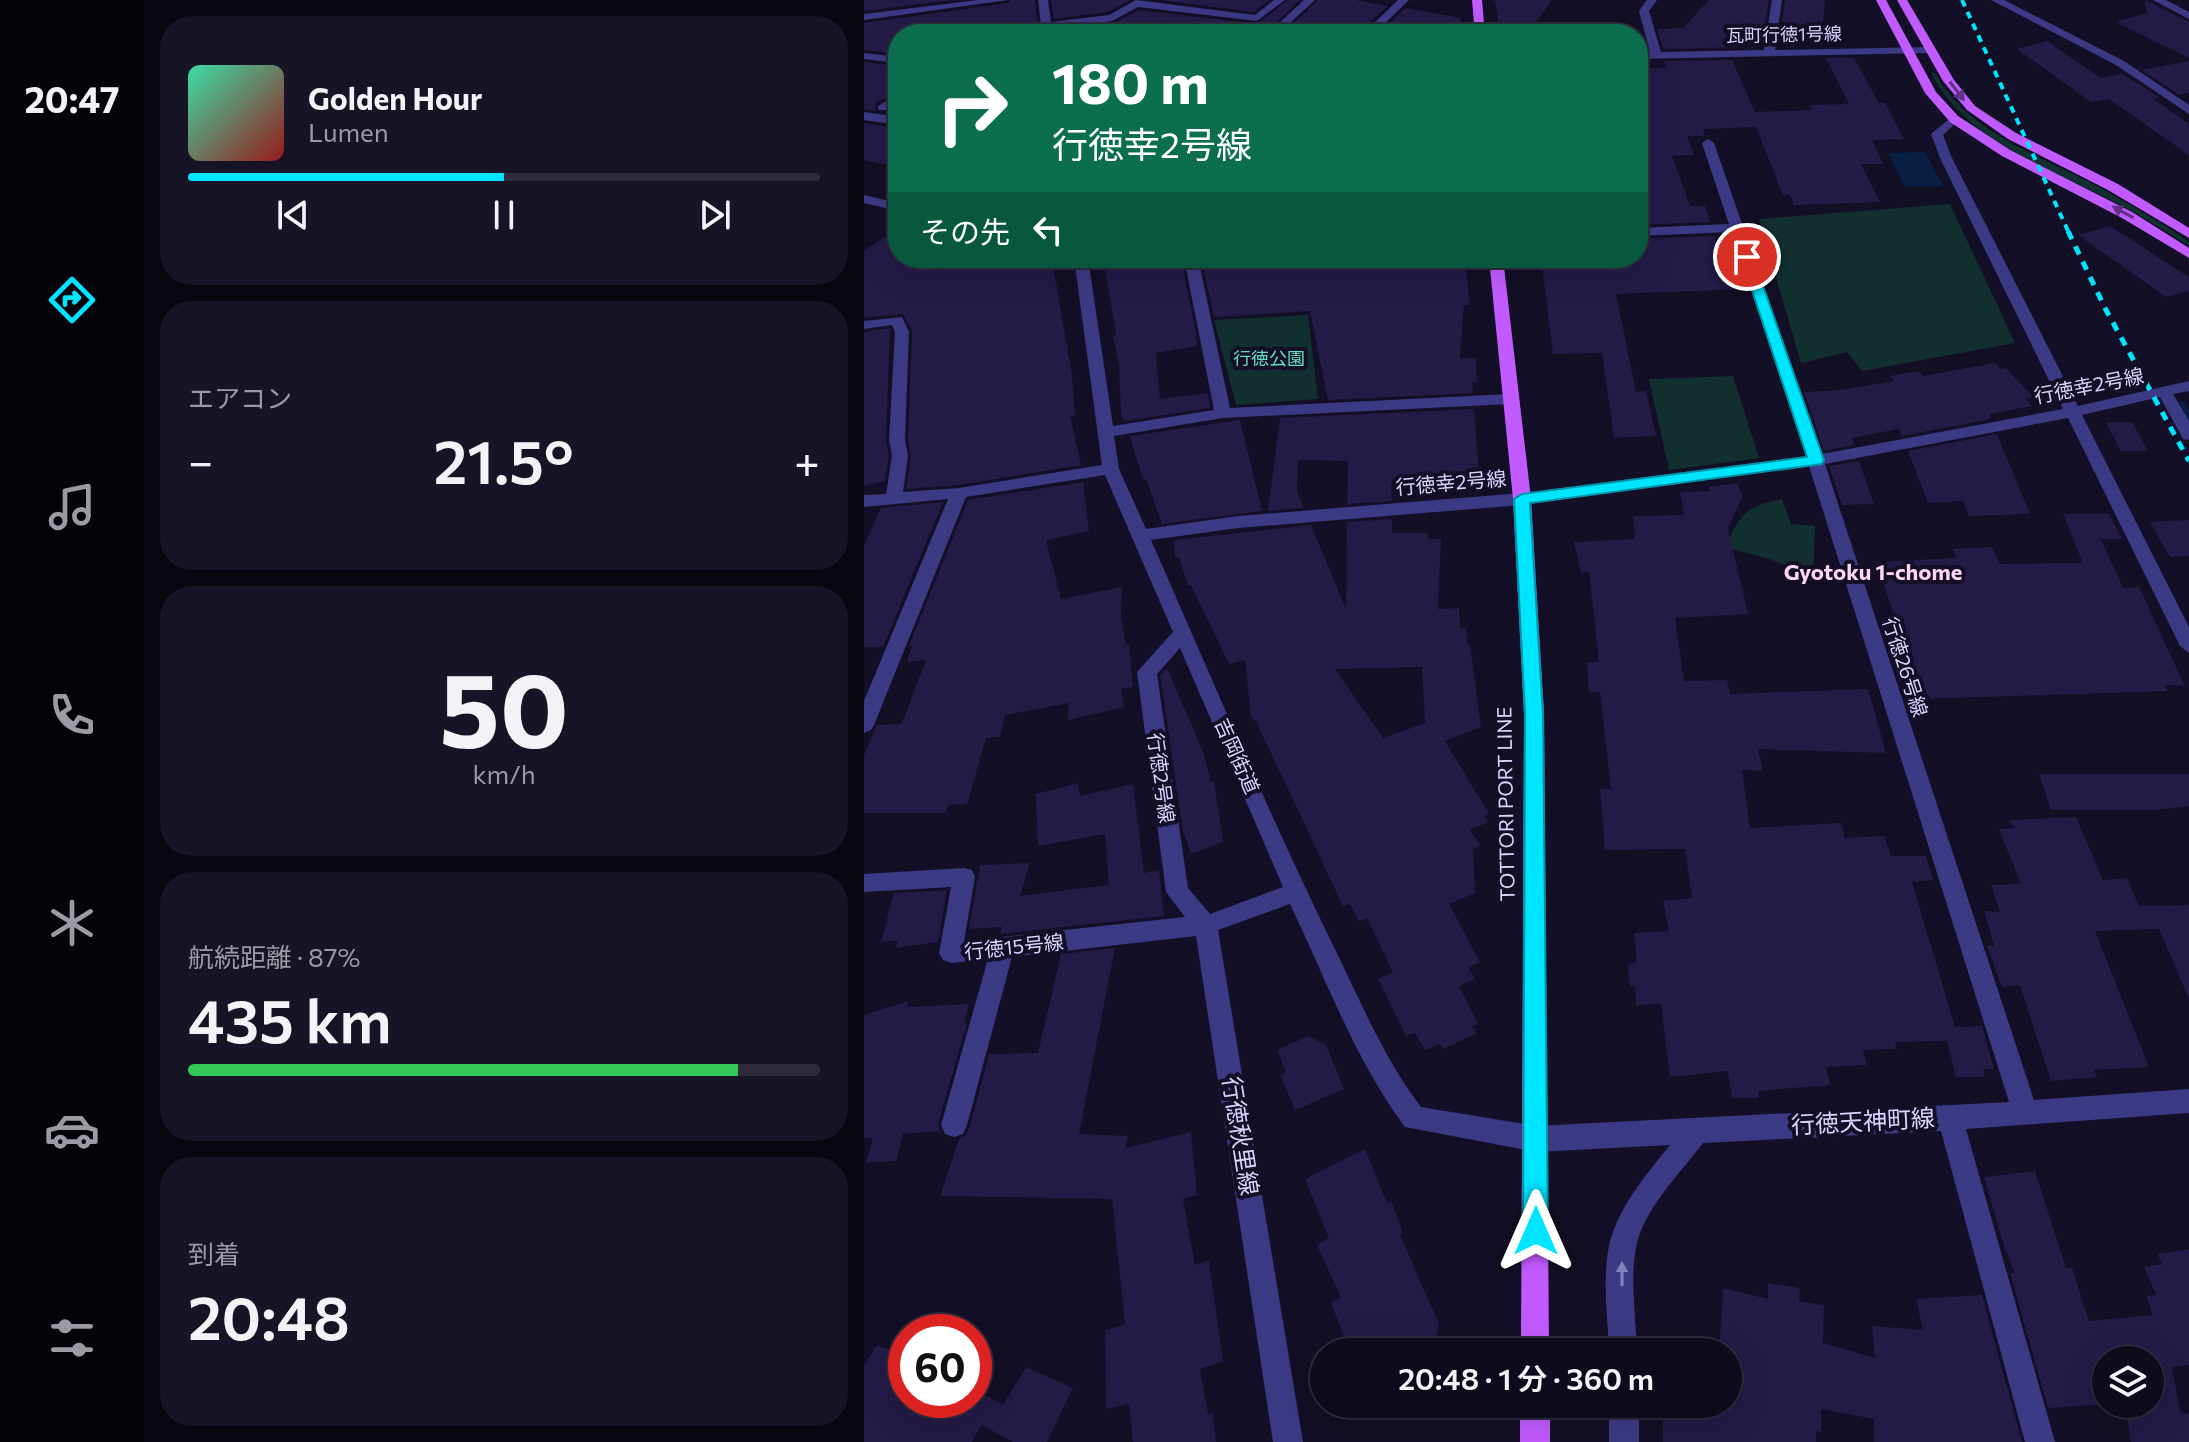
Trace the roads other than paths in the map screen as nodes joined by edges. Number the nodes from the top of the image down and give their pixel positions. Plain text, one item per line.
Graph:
1 (1003, 0) edge
2 (1043, 0) edge
3 (1280, 0) edge
4 (1310, 0) edge
5 (1404, 0) edge
6 (1477, 0) edge
7 (1652, 0) edge
8 (1777, 0) edge
9 (1881, 0) edge
10 (1902, 0) edge
11 (1996, 0) edge
12 (2158, 0) edge
13 (1140, 2) edge
14 (949, 3) edge
15 (2189, 16) edge
16 (864, 17) edge
17 (1046, 24) edge
18 (1080, 24) edge
19 (1283, 24) edge
20 (1379, 24) edge
21 (1479, 24) edge
22 (1648, 24) edge
23 (1648, 25) edge
24 (1907, 50) junction
25 (1930, 50) junction
26 (1769, 53) junction
27 (864, 56) edge
28 (1648, 56) edge
29 (1657, 56) junction
30 (888, 59) edge
31 (888, 104) edge
32 (882, 108) dead end
33 (2189, 110) edge
34 (864, 116) edge
35 (1954, 119) junction
36 (888, 120) edge
37 (1708, 143) dead end
38 (864, 199) edge
39 (888, 205) edge
40 (1737, 228) junction
41 (1648, 232) edge
42 (2189, 234) edge
43 (2189, 254) edge
44 (1082, 268) edge
45 (1193, 268) edge
46 (1497, 268) edge
47 (864, 325) edge
48 (2189, 386) edge
49 (2165, 393) junction
50 (1510, 399) junction
51 (2074, 412) junction
52 (1223, 413) junction
53 (1106, 432) junction
54 (2189, 435) edge
55 (1816, 460) junction
56 (1111, 469) junction
57 (959, 493) junction
58 (894, 499) junction
59 (1522, 499) junction
60 (864, 501) edge
61 (1141, 536) junction
62 (1183, 633) junction
63 (2189, 646) edge
64 (864, 725) edge
65 (864, 883) edge
66 (1296, 892) junction
67 (1206, 925) junction
68 (1002, 949) junction
69 (2189, 1101) edge
70 (2026, 1114) junction
71 (1950, 1118) junction
72 (954, 1125) dead end
73 (1696, 1131) junction
74 (1536, 1139) junction
75 (1535, 1338) edge
76 (1623, 1338) edge
77 (1535, 1418) edge
78 (1624, 1418) edge
79 (1288, 1442) edge
80 (1535, 1442) edge
81 (1624, 1442) edge
82 (2040, 1442) edge

1 - 14 street
2 - 17 street
3 - 13 street
4 - 19 street
5 - 20 street
6 - 21 main road
7 - 22 street
8 - 26 street
9 - 24 main road
10 - 25 main road
11 - 33 street
12 - 15 street
13 - 18 street
14 - 16 street
23 - 29 street
24 - 25 street, 瓦町行徳1号線
24 - 26 street, 瓦町行徳1号線
24 - 35 main road
25 -> 42 main road
26 - 29 street, 瓦町行徳1号線
27 - 30 street
28 - 29 street, 瓦町行徳1号線
31 - 32 street
34 - 36 street
43 -> 35 main road
35 - 51 street
37 - 40 street, 行徳26号線
38 - 39 street
40 - 41 street
40 - 55 street, 行徳26号線
44 - 53 street, 吉岡街道
45 - 52 street
46 - 50 main road, TOTTORI PORT LINE
47 - 58 street
48 - 49 street, 行徳幸2号線
49 - 51 street, 行徳幸2号線
49 - 54 street
50 - 52 street
50 - 59 main road, TOTTORI PORT LINE
51 - 55 street, 行徳幸2号線
51 - 63 street
52 - 53 street
53 - 56 street, 吉岡街道
55 - 59 street, 行徳幸2号線
55 - 70 street, 行徳26号線
56 - 57 street
56 - 61 street, 吉岡街道
57 - 58 street
57 - 64 street
58 - 60 street
59 - 61 street, 行徳幸2号線
59 - 74 main road, TOTTORI PORT LINE
61 - 62 street, 吉岡街道
62 - 66 street, 吉岡街道
62 - 67 street, 行徳2号線
65 - 68 street, 行徳15号線
66 - 67 street
66 - 74 street, 吉岡街道
67 - 68 street, 行徳15号線
67 - 79 street, 行徳秋里線
68 - 72 street
69 - 70 street, 行徳天神町線
70 - 71 street, 行徳天神町線
71 - 73 street, 行徳天神町線
71 - 82 street
73 - 74 street, 行徳天神町線
76 -> 73 street
74 - 75 main road, TOTTORI PORT LINE
77 - 80 main road
78 - 81 street

